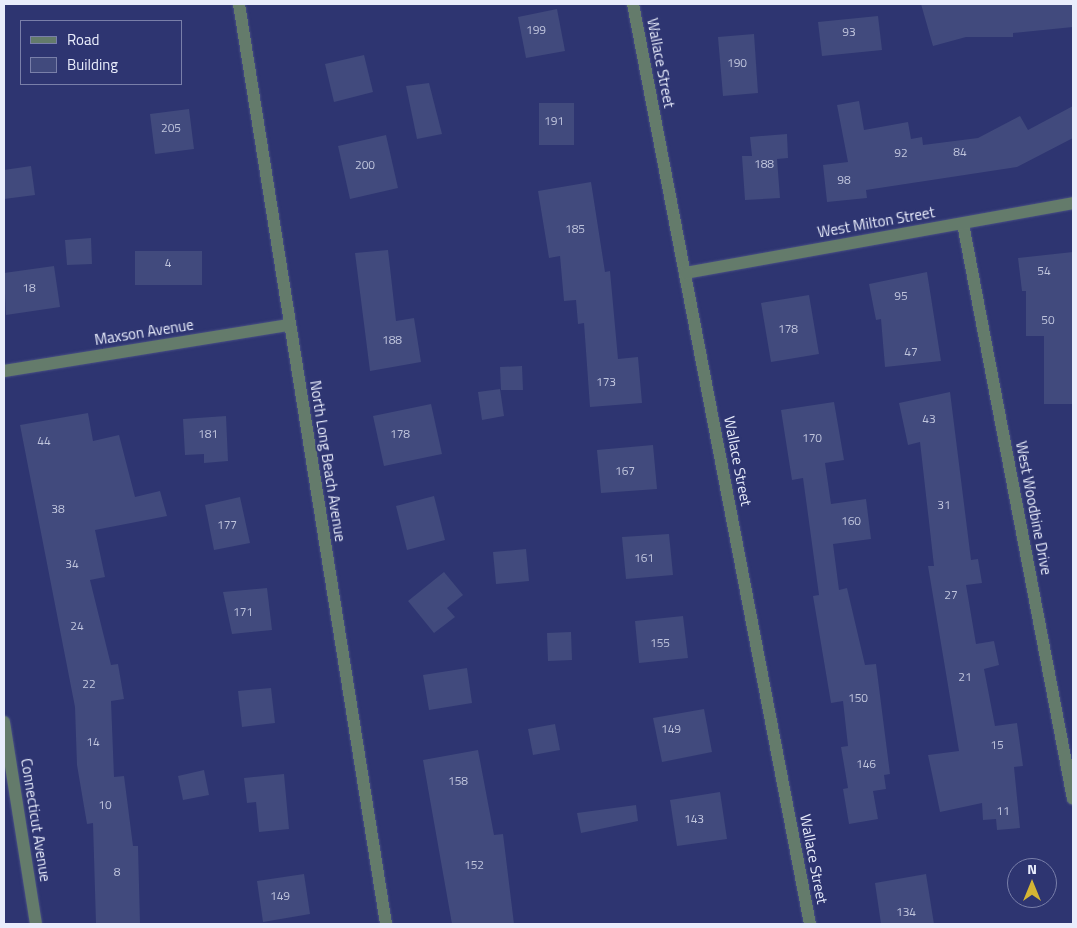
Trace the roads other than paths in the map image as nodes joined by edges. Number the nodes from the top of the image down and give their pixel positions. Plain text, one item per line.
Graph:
1 (239, 4) edge
2 (633, 4) edge
3 (1073, 203) edge
4 (963, 224) junction
5 (685, 273) junction
6 (289, 325) junction
7 (4, 370) edge
8 (4, 722) edge
9 (1073, 798) edge
10 (36, 924) edge
11 (386, 924) edge
12 (810, 924) edge

1 - 6 street, North Long Beach Avenue
2 - 5 street, Wallace Street
3 - 4 street, West Milton Street
4 - 5 street, West Milton Street
4 - 9 street, West Woodbine Drive
5 - 12 street, Wallace Street
6 - 7 street, Maxson Avenue
6 - 11 street, North Long Beach Avenue
8 - 10 street, Connecticut Avenue

